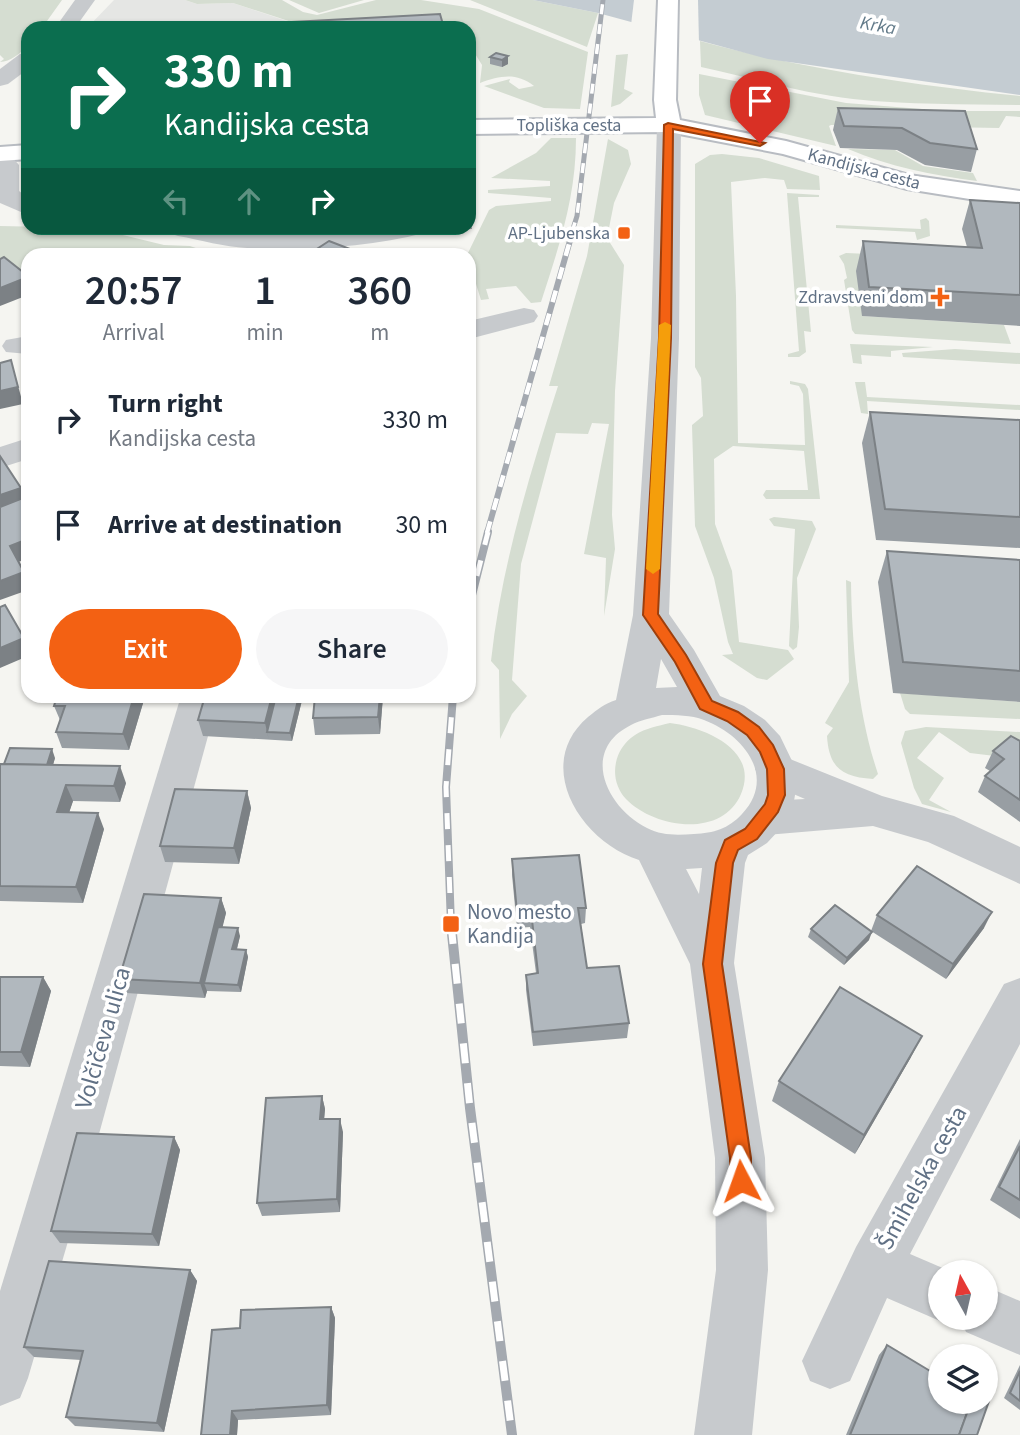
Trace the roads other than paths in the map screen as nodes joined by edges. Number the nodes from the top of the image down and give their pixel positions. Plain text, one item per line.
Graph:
1 (85, 0) edge
2 (668, 0) edge
3 (70, 21) edge
4 (21, 64) edge
5 (0, 79) edge
6 (667, 113) junction
7 (476, 127) edge
8 (21, 153) edge
9 (0, 156) edge
10 (1020, 199) edge
11 (21, 203) edge
12 (0, 214) edge
13 (21, 218) edge
14 (218, 235) edge
15 (380, 235) edge
16 (524, 316) dead end
17 (476, 328) edge
18 (21, 450) edge
19 (0, 458) edge
20 (650, 615) junction
21 (198, 703) edge
22 (706, 705) junction
23 (634, 706) junction
24 (775, 769) junction
25 (874, 810) junction
26 (765, 818) junction
27 (731, 845) junction
28 (654, 849) junction
29 (1020, 866) edge
30 (712, 964) junction
31 (1020, 999) edge
32 (874, 1266) junction
33 (928, 1289) edge
34 (998, 1319) edge
35 (1020, 1328) edge
36 (830, 1361) dead end
37 (0, 1378) edge
38 (723, 1435) edge

1 - 3 street
2 - 6 main road
4 - 5 street
6 - 7 main road, Topliška cesta
6 - 10 main road, Kandijska cesta
6 - 20 street
8 - 9 main road
9 - 11 street
12 - 13 street
14 - 15 street
16 - 17 street
18 - 19 street
20 - 22 street
20 - 23 street
21 - 37 street, Volčičeva ulica
22 - 23 street
22 - 24 street
23 - 28 street
24 - 25 street
24 - 26 street
25 - 26 street
25 - 29 street
26 - 27 street
27 - 28 street
27 - 30 street
28 - 30 street
30 - 38 street
31 - 32 street, Šmihelska cesta
32 - 33 street
32 - 36 street, Šmihelska cesta
34 - 35 street

